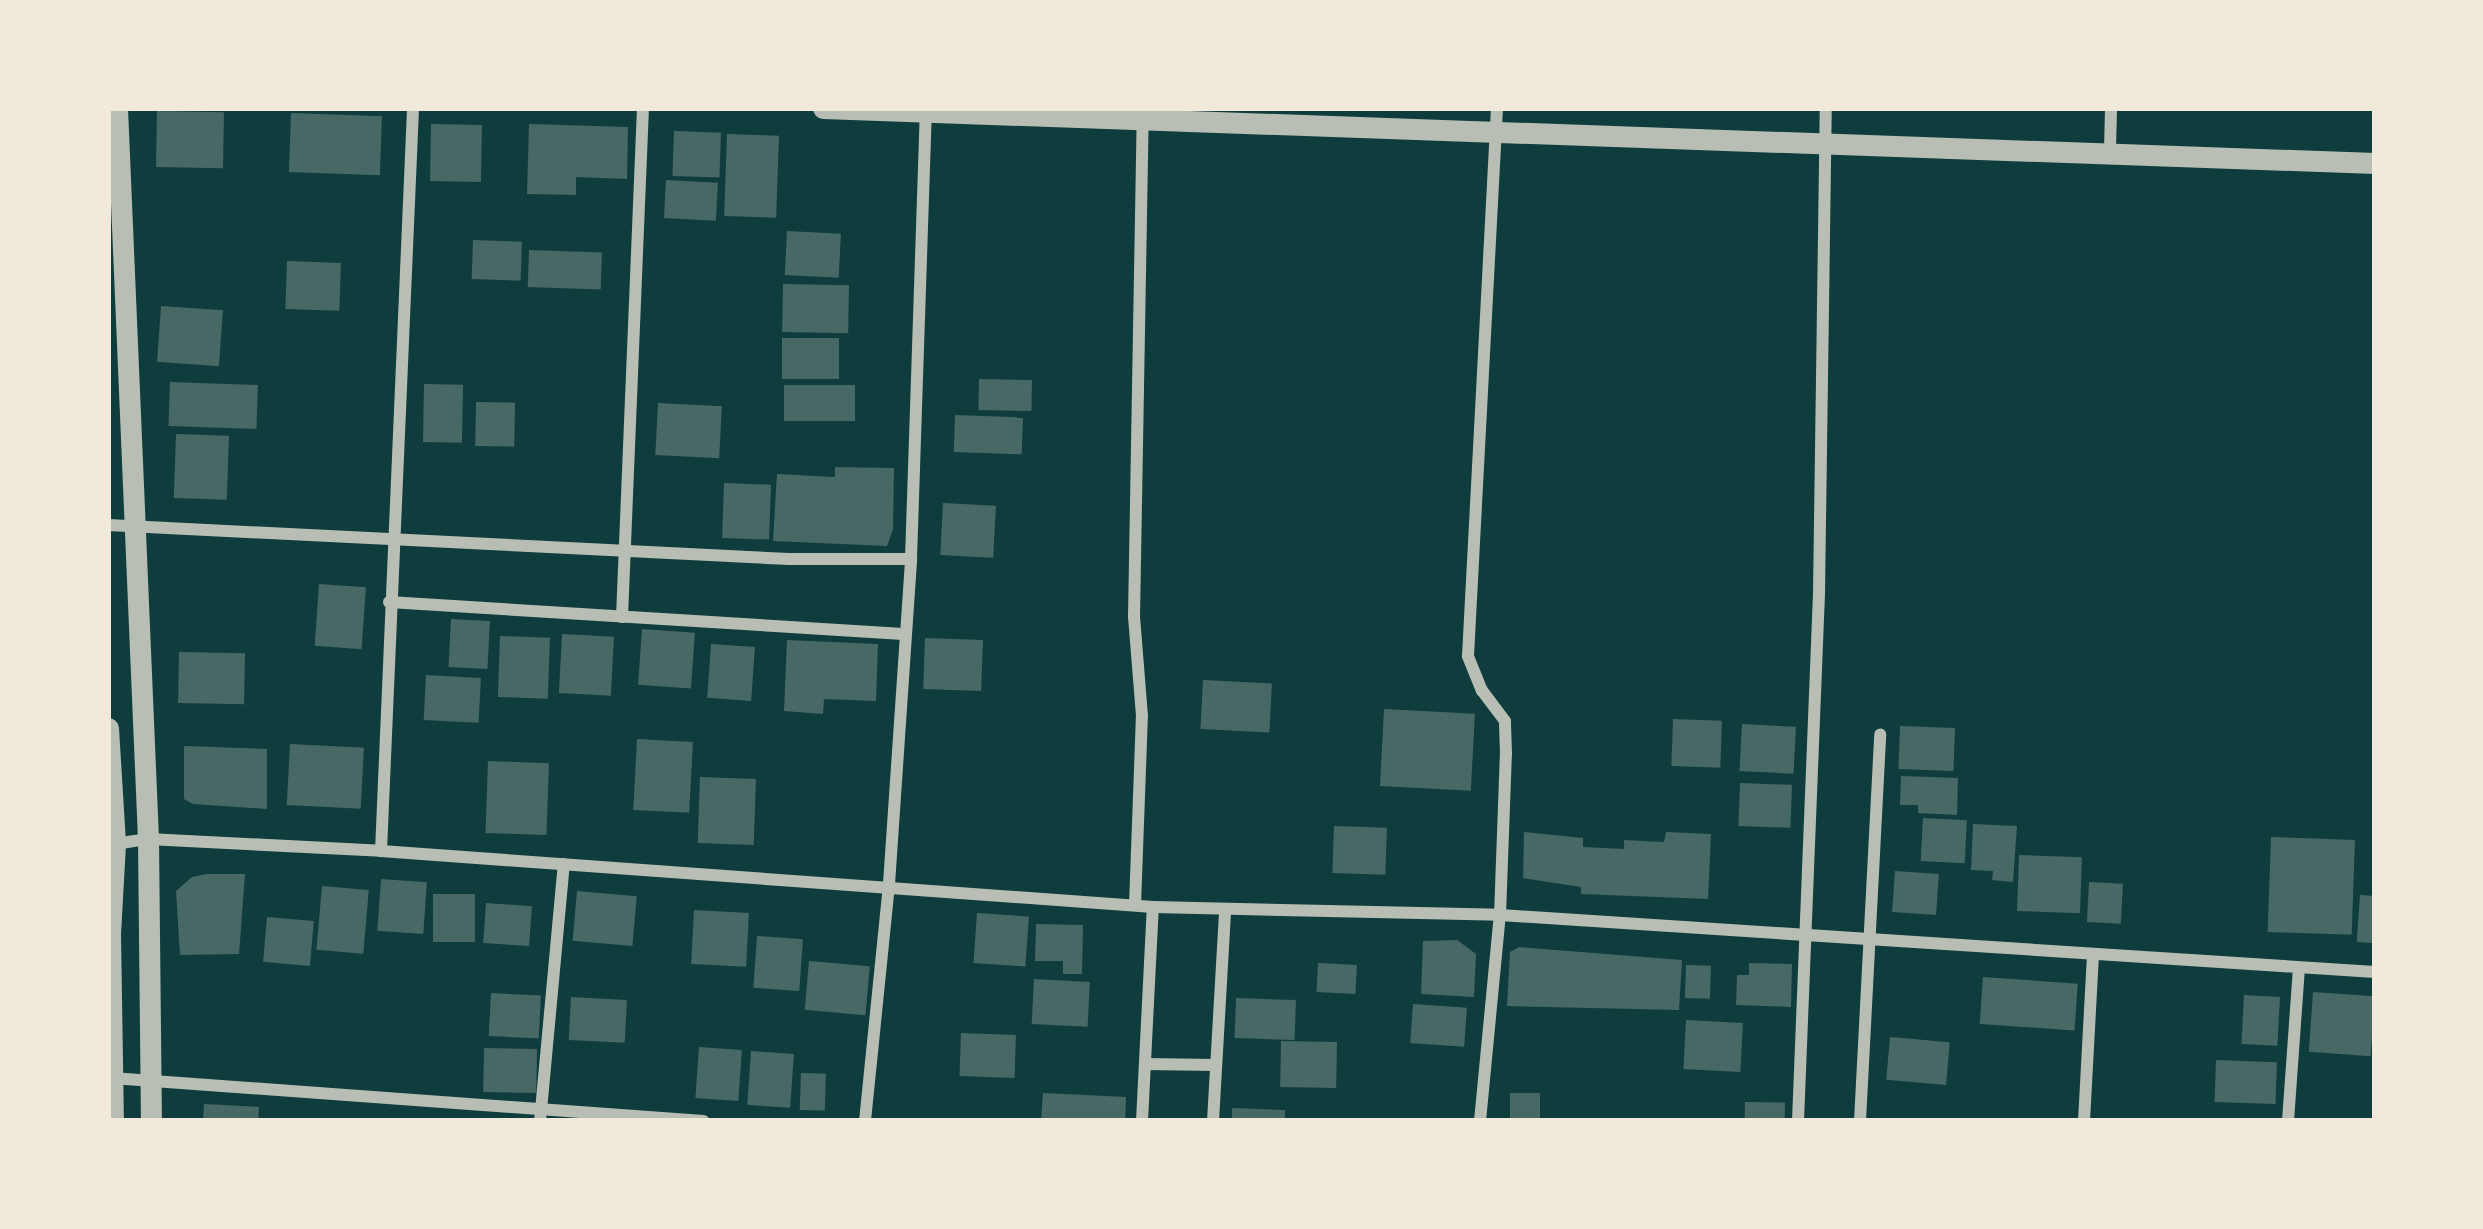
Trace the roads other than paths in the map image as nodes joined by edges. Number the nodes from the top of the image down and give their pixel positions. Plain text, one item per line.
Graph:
1 (118, 108) edge
2 (412, 108) edge
3 (644, 108) edge
4 (823, 108) edge
5 (1497, 108) edge
6 (1826, 108) edge
7 (2111, 108) edge
8 (926, 110) edge
9 (1213, 116) edge
10 (1143, 122) junction
11 (1495, 133) junction
12 (1826, 142) junction
13 (2110, 150) junction
14 (2375, 163) edge
15 (108, 524) edge
16 (136, 527) junction
17 (391, 538) junction
18 (628, 550) junction
19 (910, 559) junction
20 (389, 602) junction
21 (622, 617) junction
22 (903, 634) junction
23 (108, 728) edge
24 (1880, 735) dead end
25 (148, 838) junction
26 (115, 844) junction
27 (381, 851) junction
28 (564, 864) junction
29 (889, 884) junction
30 (1135, 905) junction
31 (1154, 907) junction
32 (1225, 910) junction
33 (1500, 915) junction
34 (1809, 938) junction
35 (1867, 940) junction
36 (2093, 957) junction
37 (2299, 969) junction
38 (2375, 972) edge
39 (1145, 1064) junction
40 (1216, 1065) junction
41 (112, 1078) junction
42 (151, 1079) junction
43 (541, 1115) edge
44 (113, 1121) edge
45 (152, 1121) edge
46 (703, 1121) edge
47 (865, 1121) edge
48 (1142, 1121) edge
49 (1213, 1121) edge
50 (1480, 1121) edge
51 (1798, 1121) edge
52 (1860, 1121) edge
53 (2084, 1121) edge
54 (2288, 1121) edge

1 - 16 street
2 - 17 street
3 - 18 street
4 - 8 street
5 - 11 street
6 - 12 street
7 - 13 street
8 - 10 street
8 - 19 street
9 - 10 street
9 - 11 street
10 - 30 street
11 - 12 street
11 - 33 street
12 - 13 street
12 - 34 street
13 - 14 street
15 - 16 street
16 - 17 street
16 - 25 street
17 - 18 street
17 - 20 street
18 - 19 street
18 - 21 street
19 - 22 street
20 - 21 street
20 - 27 street
21 - 22 street
22 - 29 street
23 - 26 street
24 - 35 street
25 - 26 street
25 - 27 street
25 - 42 street
26 - 41 street
27 - 28 street
28 - 29 street
28 - 43 street
29 - 30 street
29 - 47 street
30 - 31 street
31 - 32 street
31 - 39 street
32 - 33 street
32 - 40 street
33 - 34 street
33 - 50 street
34 - 35 street
34 - 51 street
35 - 36 street
35 - 52 street
36 - 37 street
36 - 53 street
37 - 38 street
37 - 54 street
39 - 40 street
39 - 48 street
40 - 49 street
41 - 42 street
41 - 44 street
42 - 43 street
42 - 45 street
43 - 46 street

